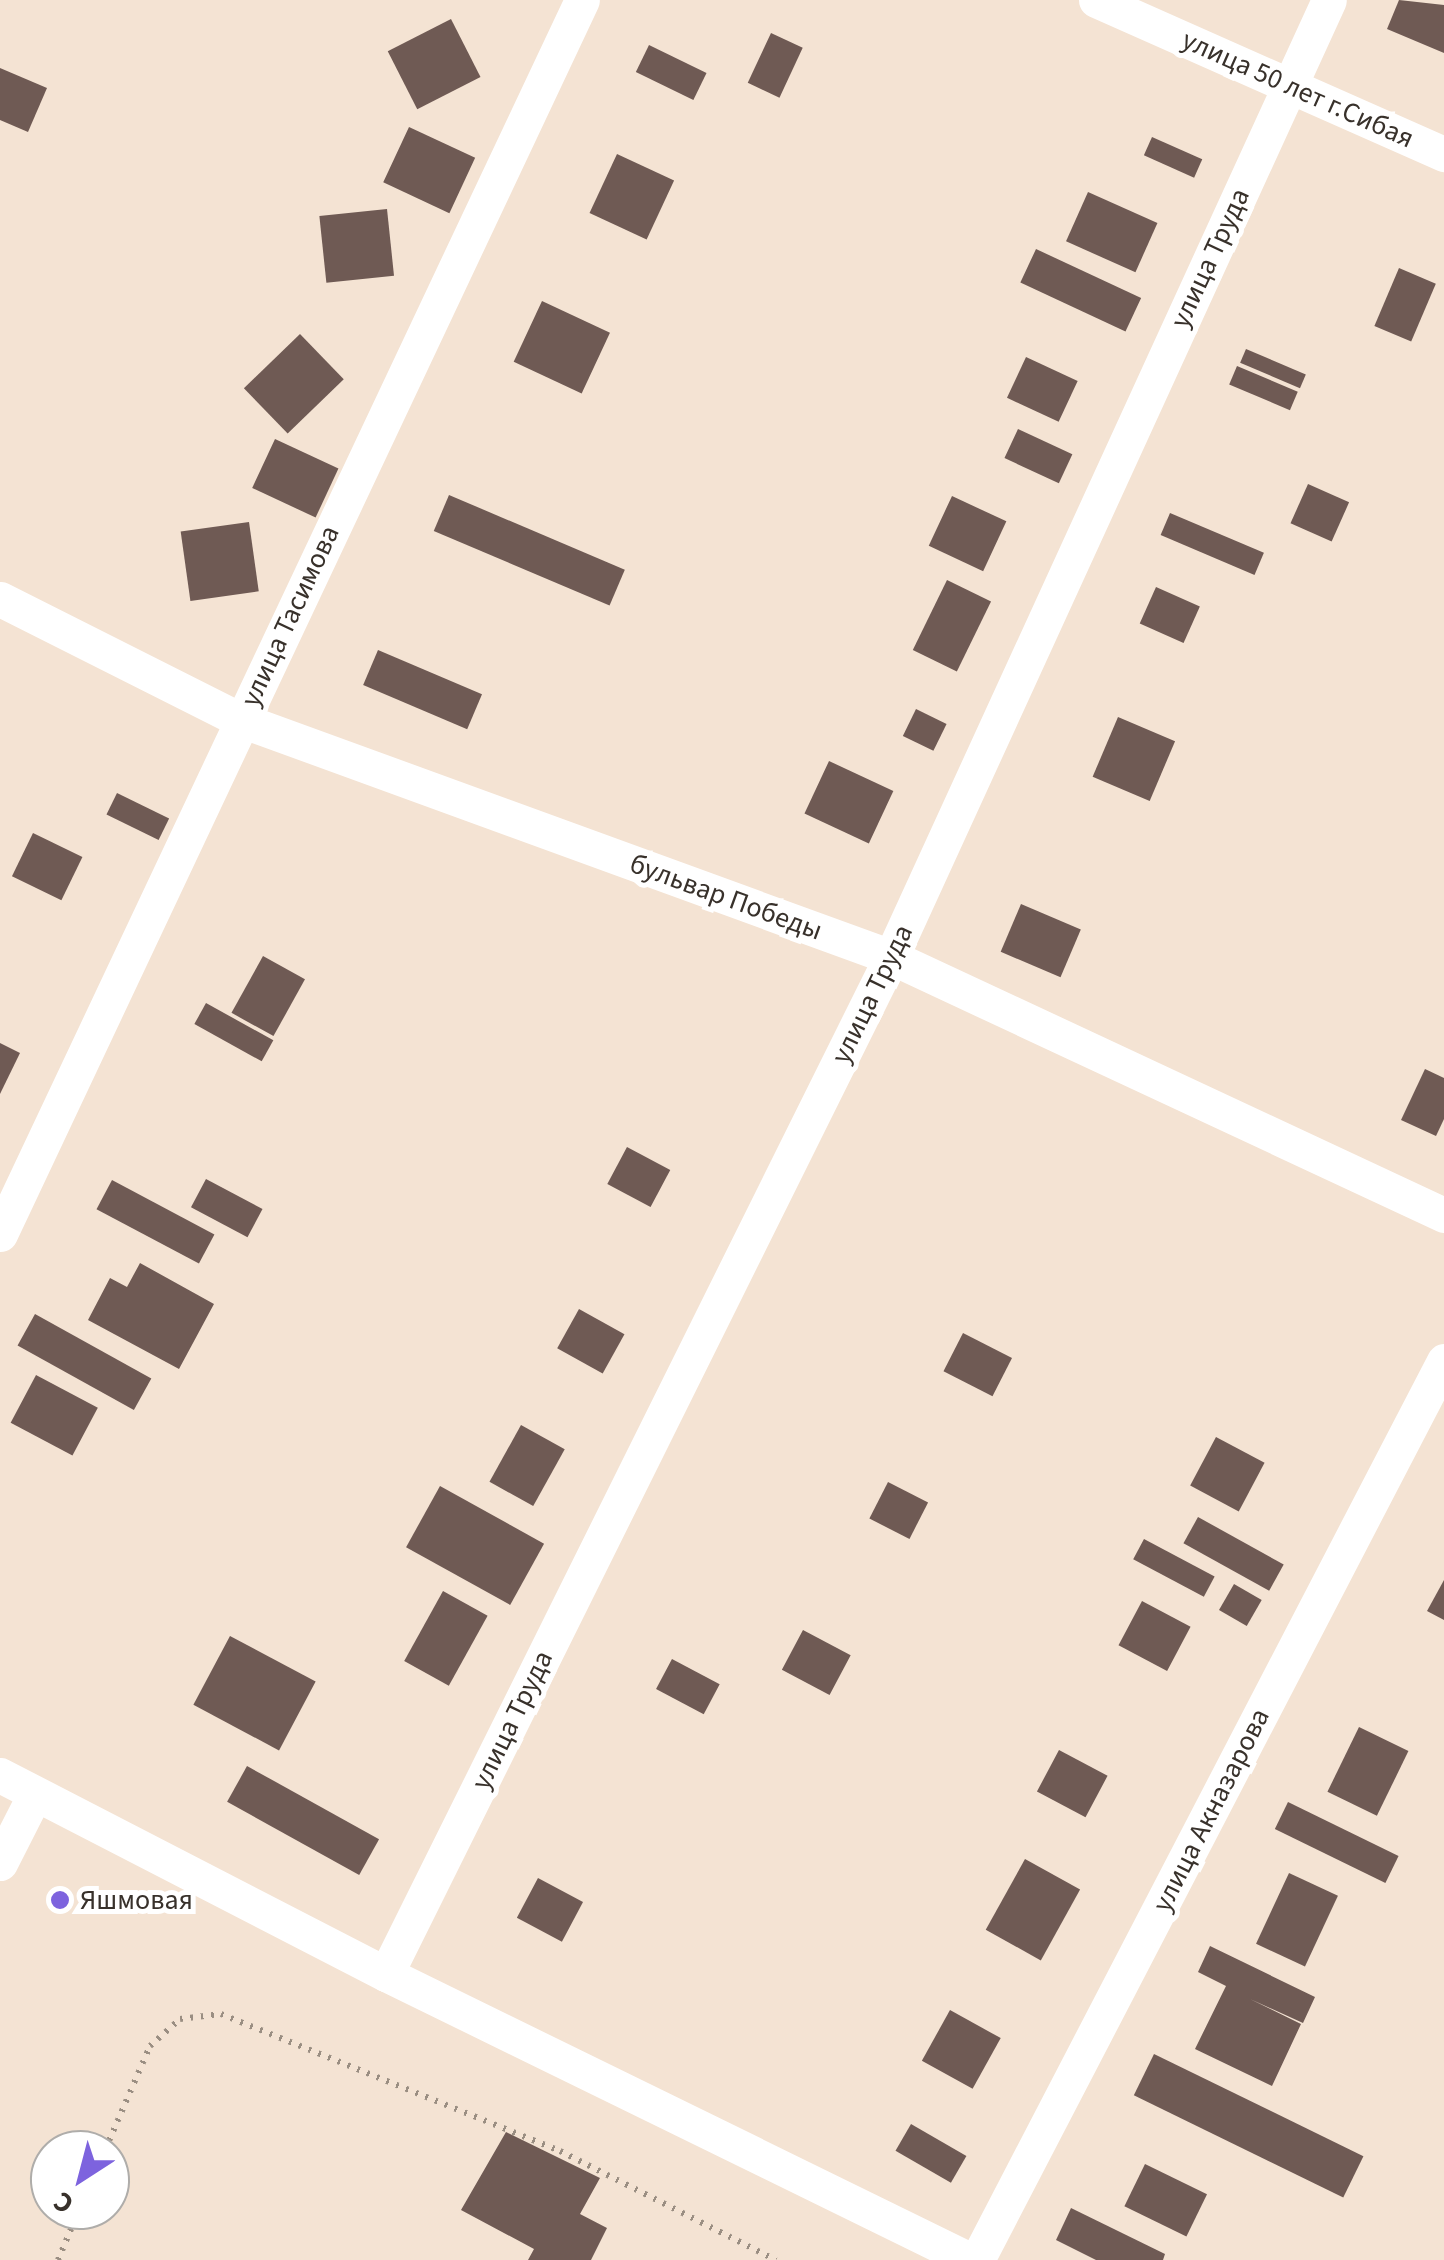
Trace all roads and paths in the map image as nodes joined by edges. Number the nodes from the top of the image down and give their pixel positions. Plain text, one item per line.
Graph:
1 (582, 0) edge
2 (1096, 0) edge
3 (1329, 0) edge
4 (1290, 86) junction
5 (1444, 154) edge
6 (0, 598) edge
7 (240, 720) junction
8 (891, 957) junction
9 (1444, 1215) edge
10 (0, 1234) edge
11 (1444, 1361) edge
12 (0, 1775) edge
13 (35, 1794) junction
14 (0, 1863) edge
15 (386, 1974) junction
16 (114, 2130) edge
17 (71, 2230) edge
18 (58, 2260) edge
19 (776, 2260) edge
20 (974, 2260) edge

1 - 7 street, улица Тасимова
2 - 4 street, улица 50 лет г.Сибая
3 - 4 street, улица Труда
4 - 5 street, улица 50 лет г.Сибая
4 - 8 street, улица Труда
6 - 7 street, бульвар Победы
7 - 8 street, бульвар Победы
7 - 10 street, улица Тасимова
8 - 9 street, бульвар Победы
8 - 15 street, улица Труда
11 - 20 street, улица Акназарова
12 - 13 street
13 - 14 street
13 - 15 street
15 - 20 street
16 - 19 path
17 - 18 path

